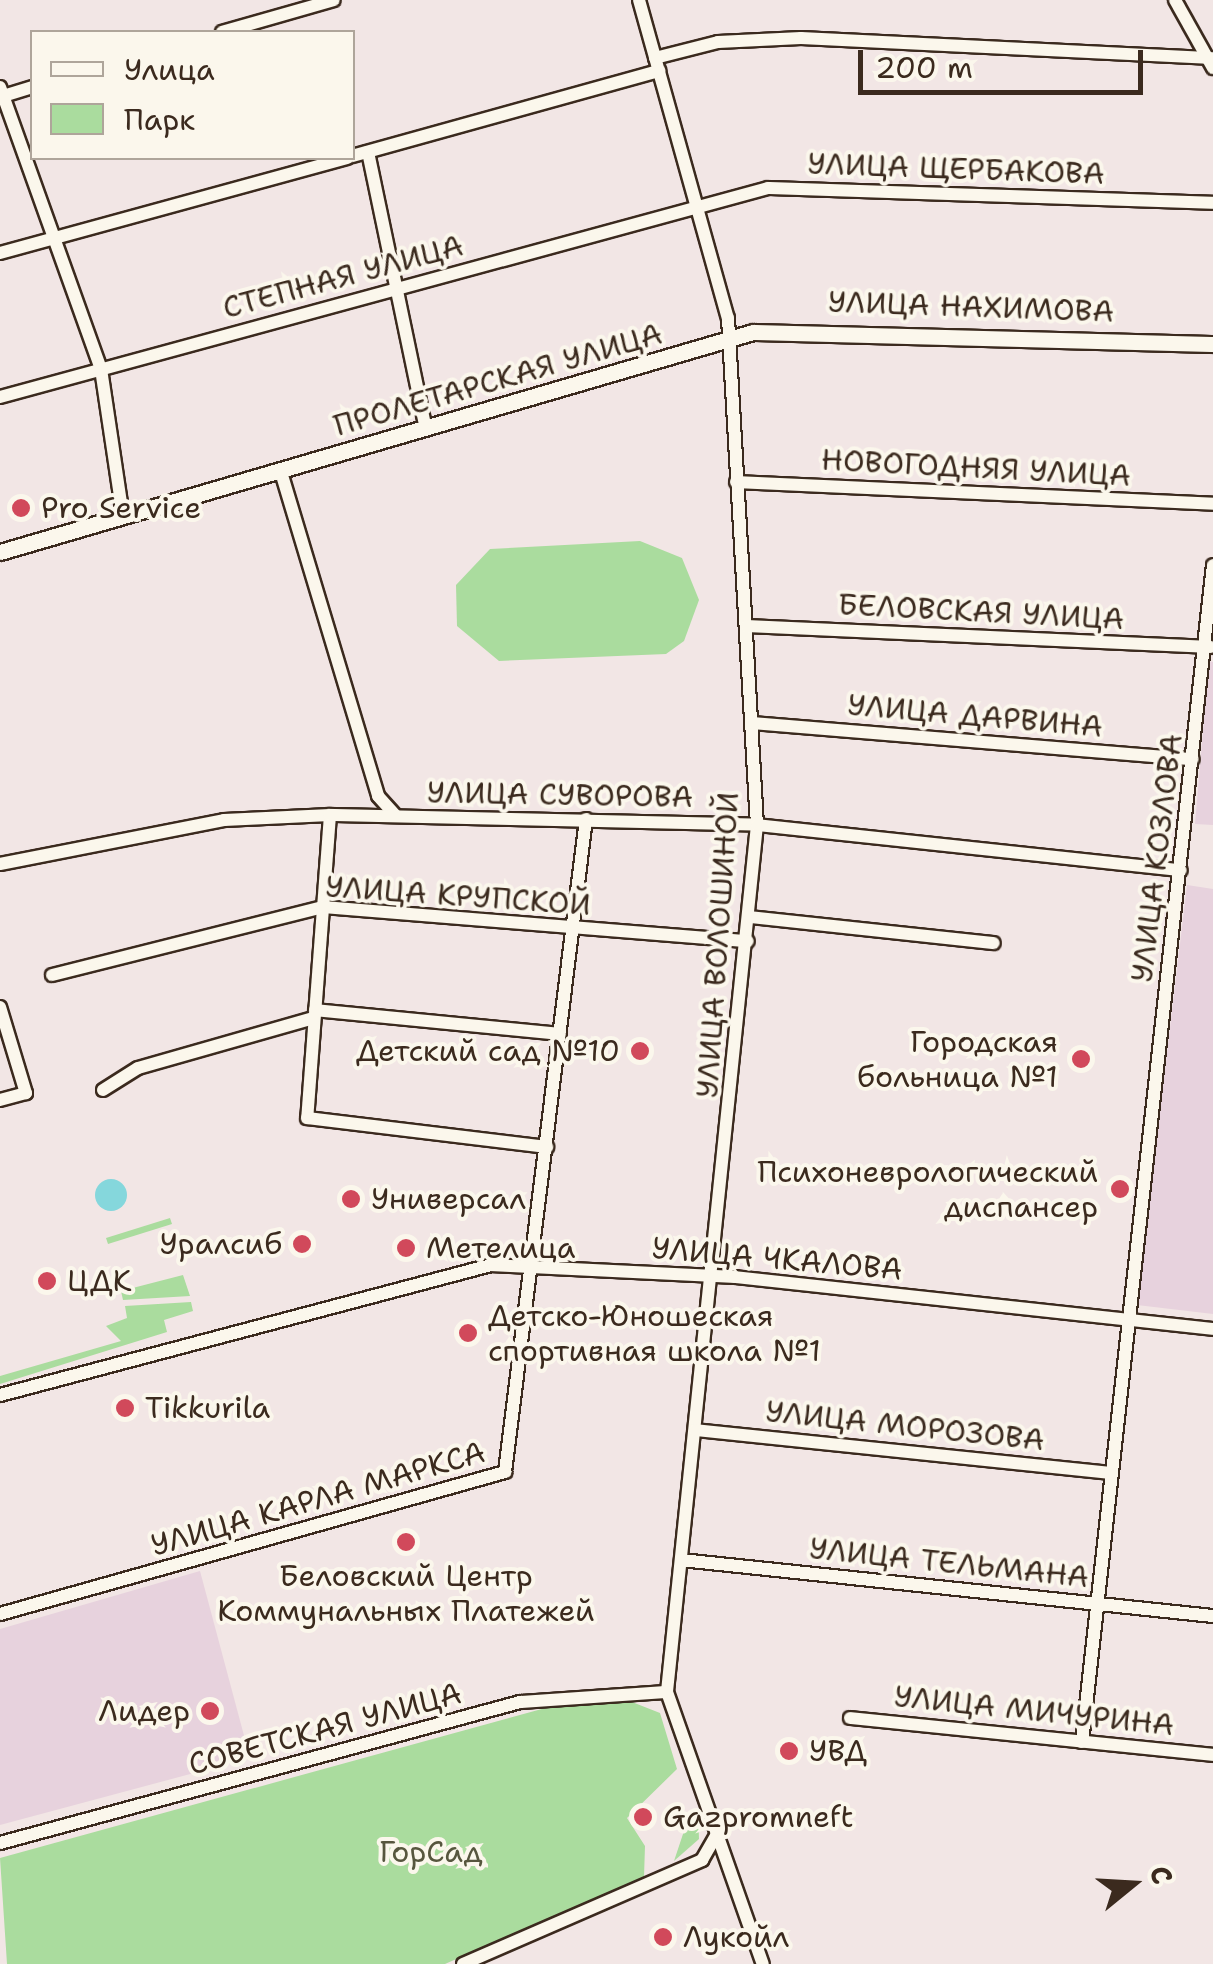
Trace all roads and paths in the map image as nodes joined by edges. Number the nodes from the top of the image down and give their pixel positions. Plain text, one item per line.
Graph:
1 (334, 0) edge
2 (639, 0) edge
3 (1174, 0) edge
4 (229, 30) edge
5 (1211, 61) edge
6 (657, 64) junction
7 (30, 88) edge
8 (1, 93) edge
9 (368, 152) junction
10 (355, 156) edge
11 (339, 160) edge
12 (1213, 203) edge
13 (700, 206) junction
14 (52, 239) junction
15 (0, 253) edge
16 (400, 287) junction
17 (729, 338) junction
18 (1213, 344) edge
19 (101, 369) junction
20 (0, 397) edge
21 (426, 429) junction
22 (281, 472) junction
23 (736, 482) junction
24 (1213, 504) edge
25 (123, 518) junction
26 (0, 552) edge
27 (1213, 565) edge
28 (747, 626) junction
29 (1210, 647) edge
30 (752, 723) junction
31 (1193, 759) junction
32 (378, 796) junction
33 (330, 815) junction
34 (357, 816) junction
35 (396, 816) junction
36 (586, 819) junction
37 (757, 825) junction
38 (0, 864) edge
39 (1181, 870) junction
40 (323, 907) junction
41 (750, 916) junction
42 (572, 930) junction
43 (748, 941) junction
44 (994, 942) dead end
45 (52, 975) dead end
46 (0, 1008) edge
47 (315, 1014) junction
48 (560, 1034) junction
49 (103, 1090) dead end
50 (0, 1100) edge
51 (547, 1147) junction
52 (536, 1263) junction
53 (715, 1280) junction
54 (1132, 1320) junction
55 (1213, 1329) edge
56 (0, 1395) edge
57 (695, 1430) junction
58 (1110, 1473) junction
59 (680, 1560) junction
60 (1097, 1604) junction
61 (0, 1614) edge
62 (1213, 1616) edge
63 (667, 1692) junction
64 (850, 1718) dead end
65 (1082, 1742) junction
66 (1213, 1754) edge
67 (716, 1836) junction
68 (0, 1843) edge
69 (463, 1964) edge
70 (763, 1964) edge

1 - 4 street
2 - 6 street, УЛИЦА ВОЛОШИНОЙ
3 - 5 street
5 - 6 street
6 - 9 street
6 - 13 street, УЛИЦА ВОЛОШИНОЙ
7 - 8 street
8 - 14 street
9 - 10 street
9 - 16 street
11 - 14 street
12 - 13 street, УЛИЦА ЩЕРБАКОВА
13 - 16 street, СТЕПНАЯ УЛИЦА
13 - 17 street, УЛИЦА ВОЛОШИНОЙ
14 - 15 street
14 - 19 street
16 - 19 street, СТЕПНАЯ УЛИЦА
16 - 21 street
17 - 18 main road, УЛИЦА НАХИМОВА
17 - 21 main road, ПРОЛЕТАРСКАЯ УЛИЦА
17 - 23 street, УЛИЦА ВОЛОШИНОЙ
19 - 20 street, СТЕПНАЯ УЛИЦА
19 - 25 street
21 - 22 main road, ПРОЛЕТАРСКАЯ УЛИЦА
22 - 25 main road, ПРОЛЕТАРСКАЯ УЛИЦА
22 - 32 street
23 - 24 street, НОВОГОДНЯЯ УЛИЦА
23 - 28 street, УЛИЦА ВОЛОШИНОЙ
25 - 26 main road, ПРОЛЕТАРСКАЯ УЛИЦА
27 - 29 street, УЛИЦА КОЗЛОВА
28 - 29 street, БЕЛОВСКАЯ УЛИЦА
28 - 30 street, УЛИЦА ВОЛОШИНОЙ
29 - 31 street, УЛИЦА КОЗЛОВА
30 - 31 street, УЛИЦА ДАРВИНА
30 - 37 street, УЛИЦА ВОЛОШИНОЙ
31 - 39 street, УЛИЦА КОЗЛОВА
32 - 34 street
32 - 35 street
33 - 34 street, УЛИЦА СУВОРОВА
33 - 38 street, УЛИЦА СУВОРОВА
33 - 40 street
34 - 35 street, УЛИЦА СУВОРОВА
35 - 36 street, УЛИЦА СУВОРОВА
36 - 37 street, УЛИЦА СУВОРОВА
36 - 42 street
37 - 39 street, УЛИЦА СУВОРОВА
37 - 41 street, УЛИЦА ВОЛОШИНОЙ
39 - 54 street, УЛИЦА КОЗЛОВА
40 - 42 street, УЛИЦА КРУПСКОЙ
40 - 45 street, УЛИЦА КРУПСКОЙ
40 - 47 street
41 - 43 street, УЛИЦА ВОЛОШИНОЙ
41 - 44 street
42 - 43 street, УЛИЦА КРУПСКОЙ
42 - 48 street
43 - 53 street, УЛИЦА ВОЛОШИНОЙ
46 - 50 street
47 - 48 street
47 - 49 street
47 - 51 street
48 - 51 street
51 - 52 street
52 - 53 street, УЛИЦА ЧКАЛОВА
52 - 56 street, УЛИЦА ЧКАЛОВА
52 - 61 street, УЛИЦА КАРЛА МАРКСА
53 - 54 street, УЛИЦА ЧКАЛОВА
53 - 57 street, УЛИЦА ВОЛОШИНОЙ
54 - 55 street, УЛИЦА ЧКАЛОВА
54 - 58 street, УЛИЦА КОЗЛОВА
57 - 58 street, УЛИЦА МОРОЗОВА
57 - 59 street, УЛИЦА ВОЛОШИНОЙ
58 - 60 street
59 - 60 street, УЛИЦА ТЕЛЬМАНА
59 - 63 street, УЛИЦА ВОЛОШИНОЙ
60 - 62 street, УЛИЦА ТЕЛЬМАНА
60 - 65 street
63 - 67 street, УЛИЦА ВОЛОШИНОЙ
63 - 68 street, СОВЕТСКАЯ УЛИЦА
64 - 65 street, УЛИЦА МИЧУРИНА
65 - 66 street, УЛИЦА МИЧУРИНА
67 - 69 street
67 - 70 street, УЛИЦА ВОЛОШИНОЙ

